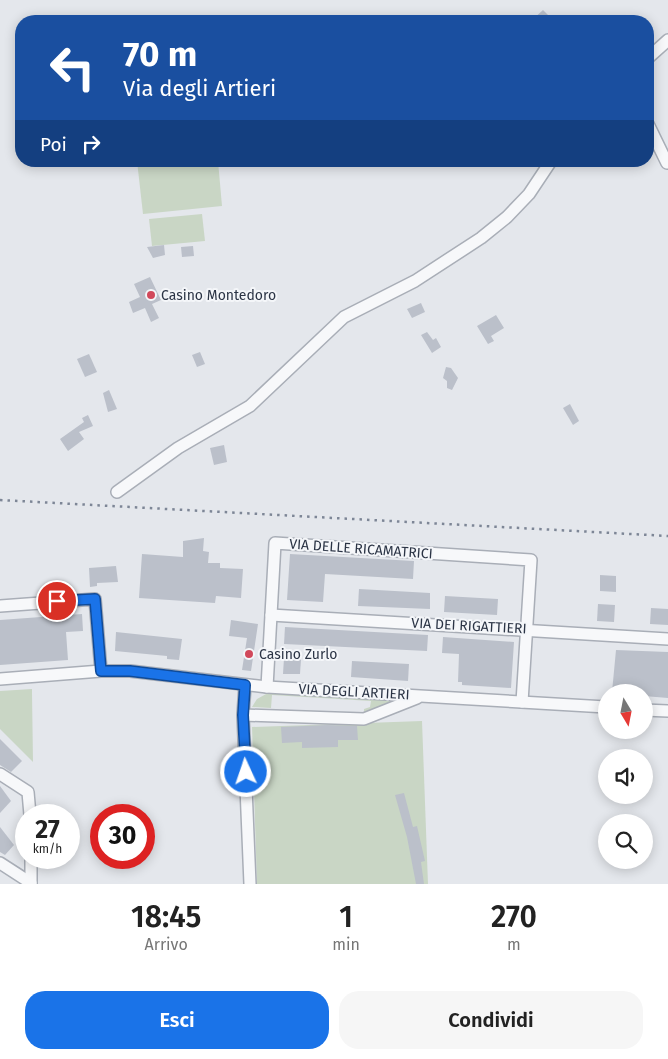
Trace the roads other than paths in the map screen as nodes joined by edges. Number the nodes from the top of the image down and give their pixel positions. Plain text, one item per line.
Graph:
1 (668, 40) edge
2 (654, 53) edge
3 (654, 136) edge
4 (667, 163) edge
5 (547, 167) edge
6 (117, 492) dead end
7 (0, 606) edge
8 (271, 614) junction
9 (527, 630) junction
10 (668, 639) edge
11 (101, 671) junction
12 (0, 679) edge
13 (245, 685) junction
14 (267, 687) junction
15 (421, 696) junction
16 (522, 702) junction
17 (598, 707) edge
18 (653, 710) edge
19 (668, 711) edge
20 (243, 715) junction
21 (0, 774) edge
22 (29, 804) edge
23 (0, 864) edge
24 (31, 869) edge
25 (31, 884) edge
26 (250, 884) edge

1 - 2 street
3 - 4 street
5 - 6 street
7 - 11 street
8 - 9 street, VIA DEI RIGATTIERI
8 - 9 street, VIA DELLE RICAMATRICI
8 - 14 street, VIA DELLE RICAMATRICI
9 - 10 street, VIA DEI RIGATTIERI
9 - 16 street
11 - 12 street, VIA DEGLI ARTIERI
11 - 13 street, VIA DEGLI ARTIERI
13 - 14 street, VIA DEGLI ARTIERI
13 - 20 street
14 - 15 street, VIA DEGLI ARTIERI
15 - 16 street, VIA DEGLI ARTIERI
15 - 20 street
16 - 17 street, VIA DEGLI ARTIERI
18 - 19 street
20 - 26 street
21 - 22 street
23 - 25 street
24 - 25 street

